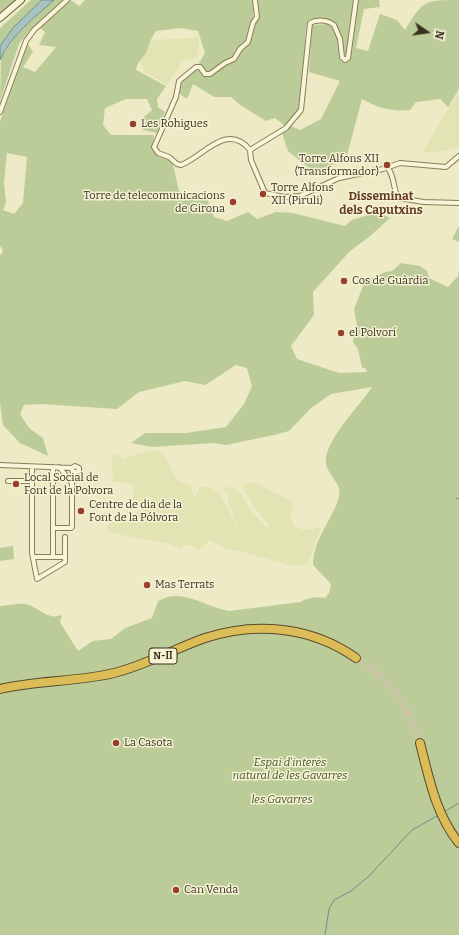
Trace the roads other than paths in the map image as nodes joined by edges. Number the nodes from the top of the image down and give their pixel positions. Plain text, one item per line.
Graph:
1 (21, 0) edge
2 (67, 0) edge
3 (256, 0) edge
4 (356, 0) edge
5 (0, 18) edge
6 (0, 112) edge
7 (250, 150) junction
8 (459, 156) edge
9 (388, 168) junction
10 (459, 203) edge
11 (0, 465) edge
12 (32, 467) junction
13 (53, 467) junction
14 (59, 467) junction
15 (72, 468) dead end
16 (8, 481) dead end
17 (32, 481) junction
18 (53, 528) junction
19 (65, 537) dead end
20 (33, 557) junction
21 (53, 557) junction
22 (65, 557) junction
23 (356, 658) tunnel mouth
24 (0, 689) edge
25 (420, 743) tunnel mouth
26 (459, 843) edge

1 - 5 main road
2 - 6 street
3 - 7 street
4 - 7 street
7 - 9 street
8 - 9 street
9 - 10 street
11 - 12 street
12 - 13 street
12 - 17 street
13 - 14 street
13 - 18 street
14 - 15 street
14 - 18 street
16 - 17 street
17 - 20 street
18 - 21 street
19 - 22 street
20 - 21 street
20 - 22 street
21 - 22 street
23 - 24 highway, N-II
25 - 26 highway

